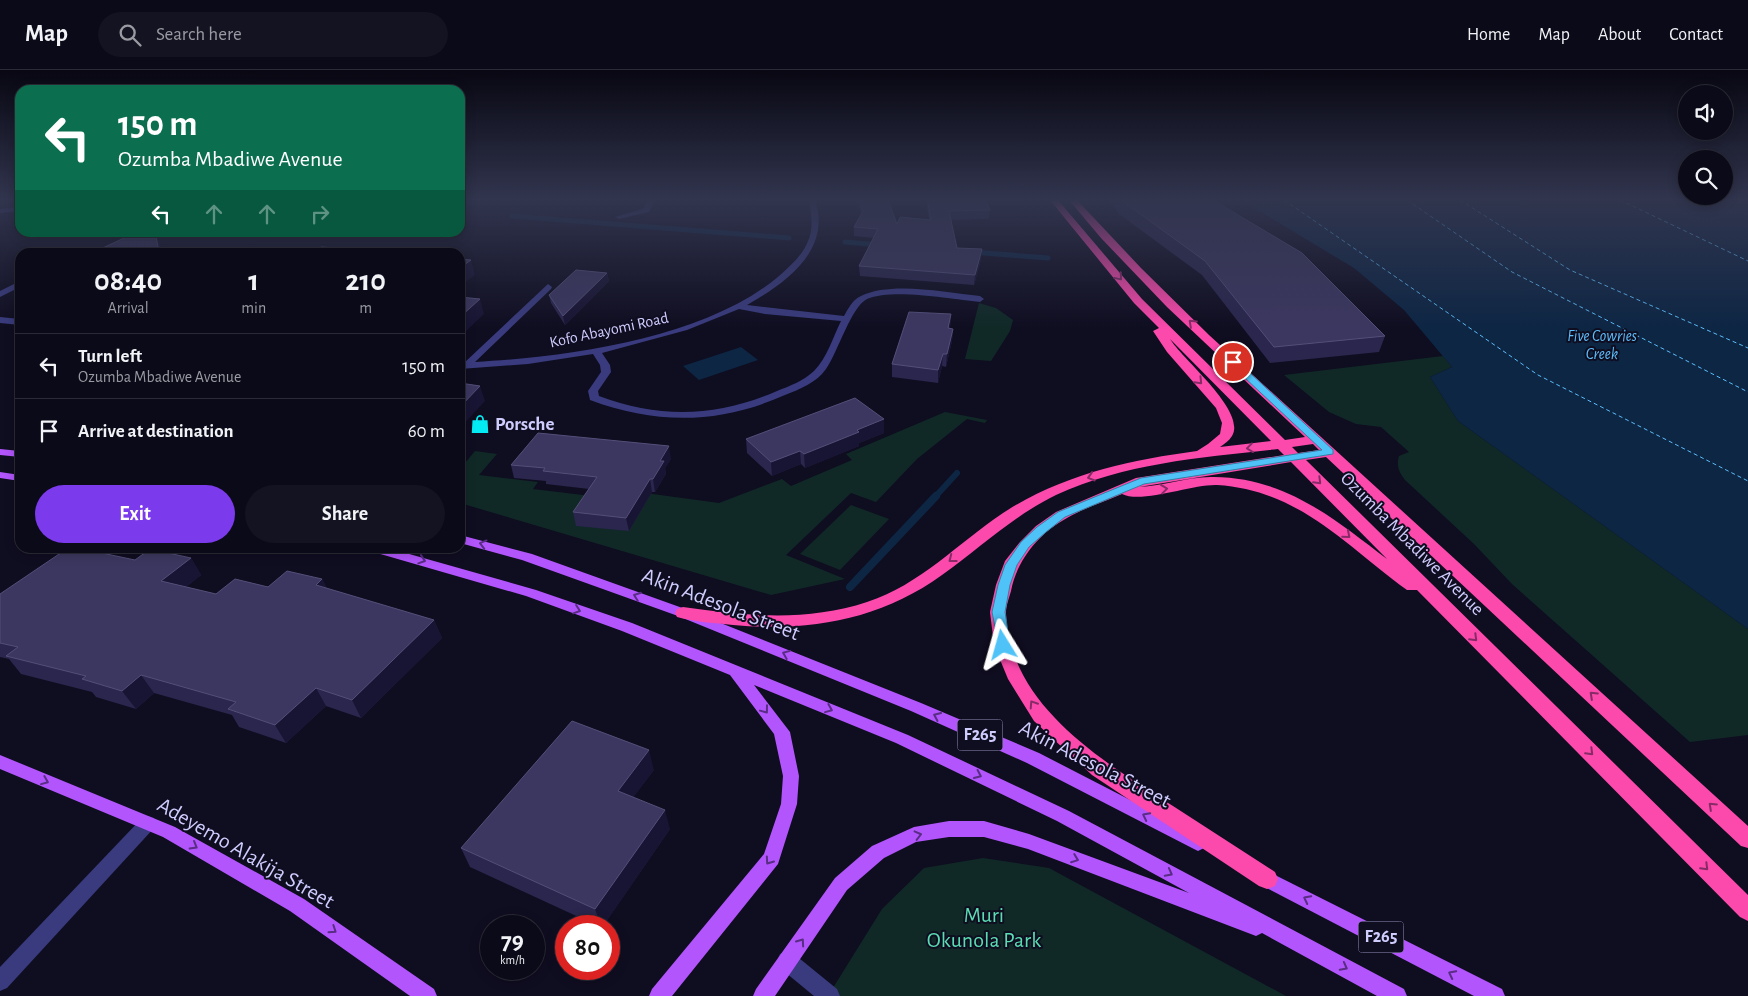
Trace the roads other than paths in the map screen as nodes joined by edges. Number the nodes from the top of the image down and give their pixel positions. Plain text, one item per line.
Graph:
1 (812, 243) edge
2 (1090, 243) edge
3 (1111, 243) edge
4 (15, 286) edge
5 (548, 286) dead end
6 (0, 294) edge
7 (980, 299) dead end
8 (1138, 300) junction
9 (739, 306) junction
10 (848, 319) junction
11 (0, 320) edge
12 (15, 322) edge
13 (596, 351) junction
14 (465, 364) edge
15 (465, 366) edge
16 (1316, 440) junction
17 (1281, 445) junction
18 (0, 452) edge
19 (1330, 452) junction
20 (15, 454) edge
21 (1193, 455) junction
22 (1293, 456) junction
23 (0, 475) edge
24 (15, 477) edge
25 (1115, 493) junction
26 (465, 540) edge
27 (392, 553) edge
28 (1439, 604) junction
29 (683, 613) junction
30 (735, 671) junction
31 (0, 762) edge
32 (148, 823) junction
33 (1748, 839) edge
34 (1267, 879) junction
35 (1748, 910) edge
36 (1301, 944) junction
37 (787, 961) junction
38 (0, 981) edge
39 (427, 996) edge
40 (659, 996) edge
41 (763, 996) edge
42 (830, 996) edge
43 (1397, 996) edge
44 (1495, 996) edge

1 - 9 street, Kofo Abayomi Road
2 -> 8 highway, Ozumba Mbadiwe Avenue
16 -> 3 highway, Ozumba Mbadiwe Avenue
4 - 6 street
5 - 14 street
7 - 10 street
8 - 17 highway, Ozumba Mbadiwe Avenue
8 -> 21 highway
9 - 10 street
9 - 13 street, Kofo Abayomi Road
10 - 13 street
11 - 12 street
13 - 15 street, Kofo Abayomi Road
16 - 17 highway
16 - 19 highway, Ozumba Mbadiwe Avenue
17 -> 21 highway
17 - 22 highway, Ozumba Mbadiwe Avenue
18 - 20 main road
19 - 22 highway
33 -> 19 highway, Ozumba Mbadiwe Avenue
21 -> 29 highway
22 - 25 highway
22 -> 28 highway, Ozumba Mbadiwe Avenue
23 - 24 main road
25 -> 28 highway
34 -> 25 highway
29 -> 26 main road, Akin Adesola Street
27 -> 30 main road
28 -> 35 highway, Ozumba Mbadiwe Avenue
34 -> 29 main road, Akin Adesola Street / F265
30 -> 36 main road, F265
30 -> 40 main road
31 -> 32 main road, Adeyemo Alakija Street
32 - 38 street
32 -> 39 main road, Adeyemo Alakija Street
44 -> 34 main road, Akin Adesola Street / F265
37 -> 36 main road
36 -> 43 main road, F265
37 - 41 main road
37 - 42 street

